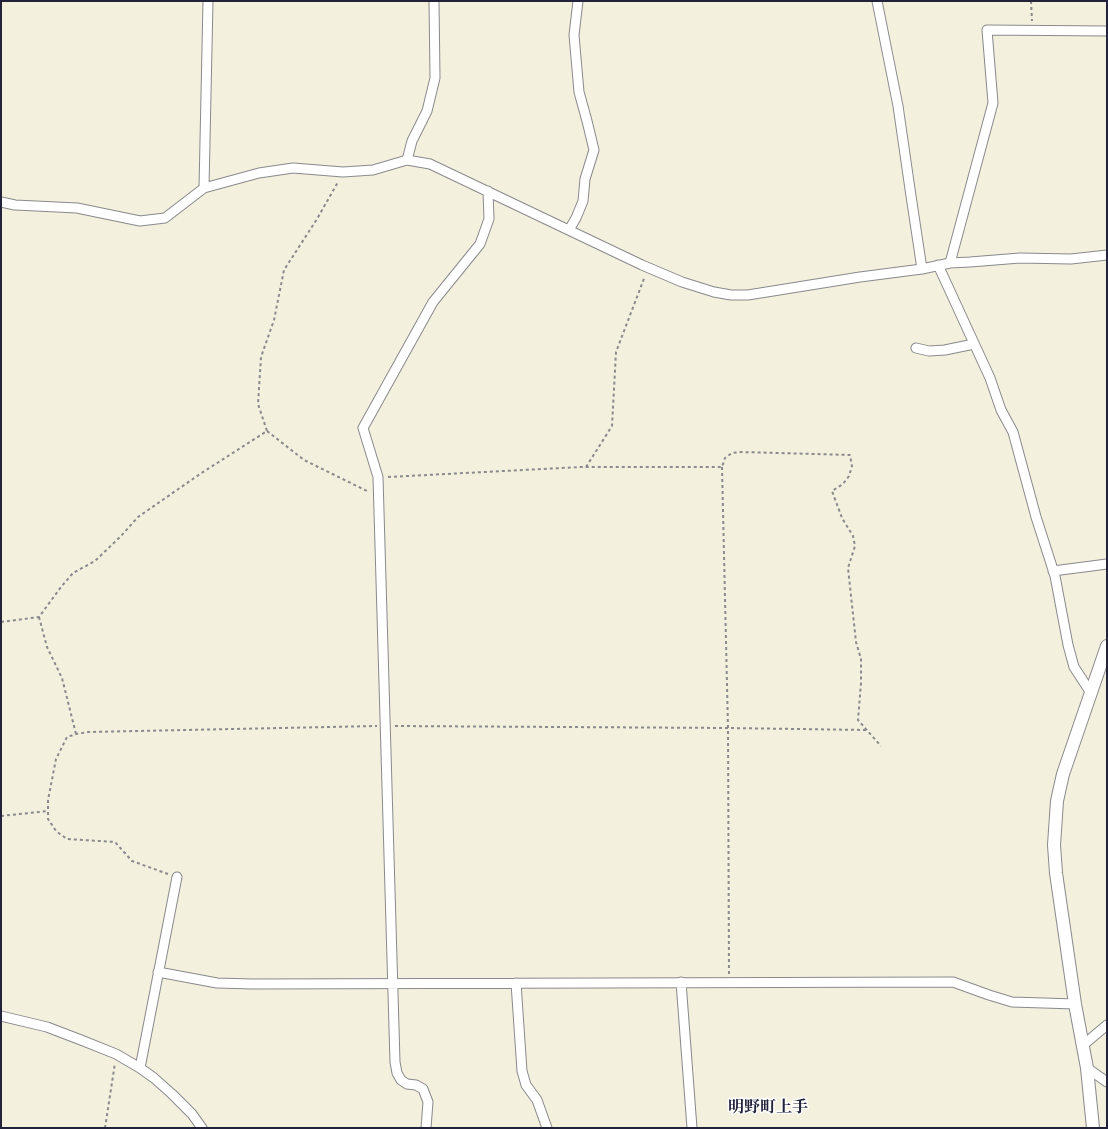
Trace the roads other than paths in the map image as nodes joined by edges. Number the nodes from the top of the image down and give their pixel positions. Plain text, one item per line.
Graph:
1 (208, 1) edge
2 (434, 1) edge
3 (578, 1) edge
4 (877, 1) edge
5 (1107, 31) edge
6 (408, 160) junction
7 (204, 188) junction
8 (488, 191) junction
9 (1, 202) edge
10 (569, 230) junction
11 (1107, 255) edge
12 (950, 263) junction
13 (938, 265) junction
14 (922, 269) junction
15 (974, 344) junction
16 (916, 348) dead end
17 (1107, 564) edge
18 (1053, 570) junction
19 (1107, 646) edge
20 (1091, 693) junction
21 (177, 877) dead end
22 (158, 972) junction
23 (681, 982) junction
24 (393, 983) junction
25 (516, 983) junction
26 (1075, 1004) junction
27 (1, 1016) edge
28 (1107, 1025) edge
29 (1082, 1046) junction
30 (140, 1068) junction
31 (1087, 1068) junction
32 (1107, 1082) edge
33 (202, 1128) edge
34 (426, 1128) edge
35 (547, 1128) edge
36 (692, 1128) edge
37 (1093, 1128) edge

1 - 7 street
2 - 6 street
3 - 10 street
4 - 14 street
5 - 12 street
6 - 7 street
6 - 8 street
7 - 9 street
8 - 10 street
8 - 24 street
10 - 14 street
11 - 12 street
12 - 13 street
13 - 14 street
13 - 15 street
15 - 16 street
15 - 18 street
17 - 18 street
18 - 20 street
19 - 20 street
20 - 26 street
21 - 22 street
22 - 24 street
22 - 30 street
23 - 25 street
23 - 26 street
23 - 36 street
24 - 25 street
24 - 34 street
25 - 35 street
26 - 29 street
27 - 30 street
28 - 29 street
29 - 31 street
30 - 33 street
31 - 32 street
31 - 37 street

